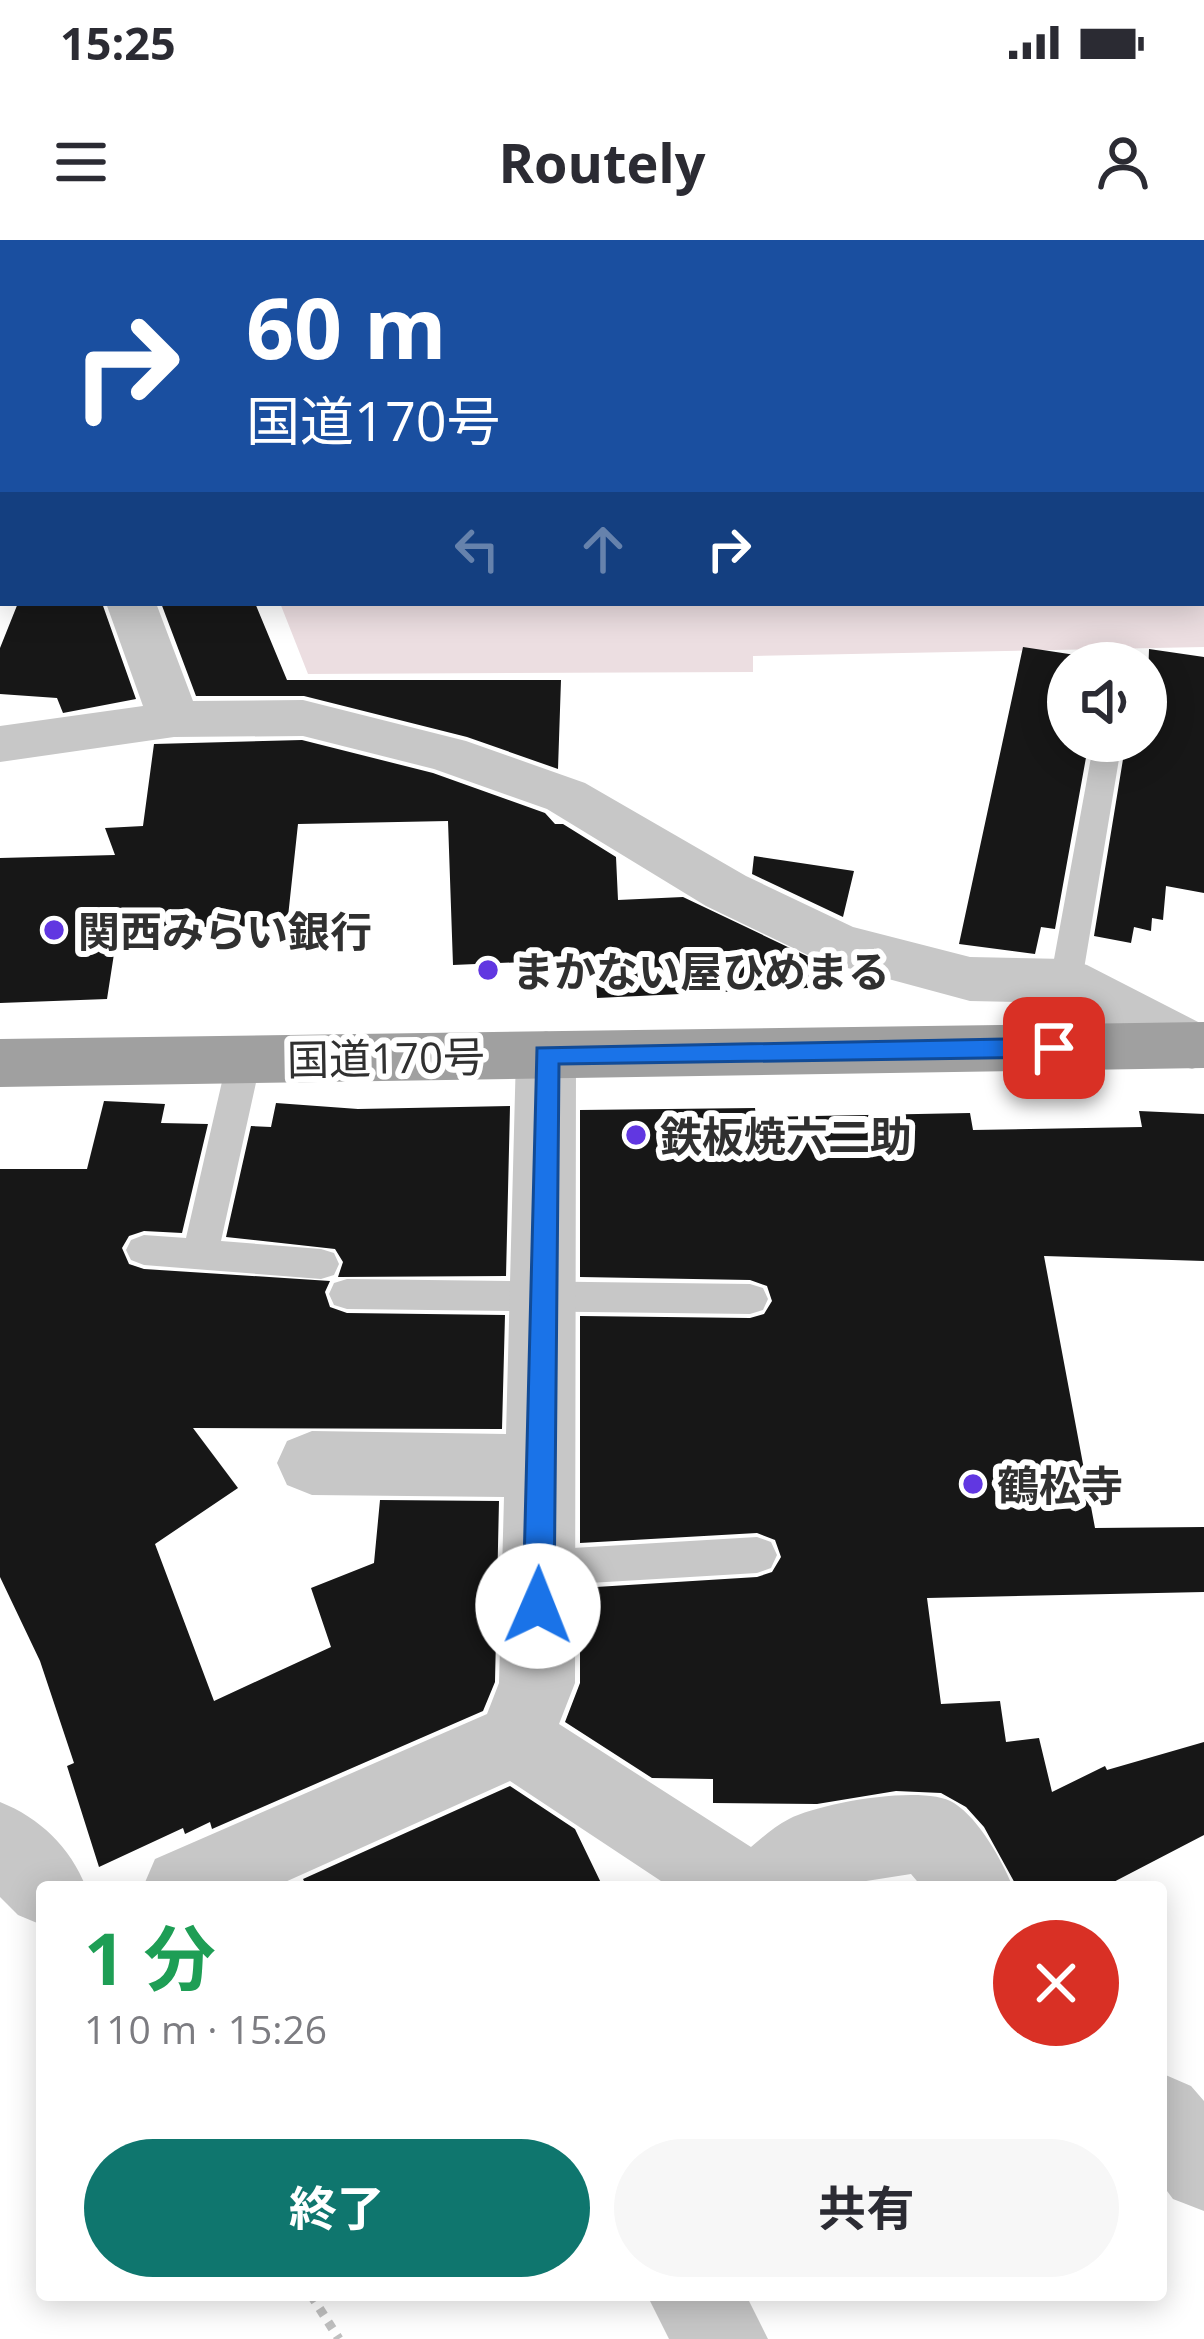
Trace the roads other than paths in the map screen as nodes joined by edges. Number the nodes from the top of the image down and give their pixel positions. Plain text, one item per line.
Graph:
1 (132, 606) edge
2 (174, 718) junction
3 (0, 744) edge
4 (1104, 762) edge
5 (1066, 981) junction
6 (1198, 1045) edge
7 (546, 1055) junction
8 (244, 1060) junction
9 (0, 1063) edge
10 (144, 1250) dead end
11 (200, 1256) junction
12 (321, 1264) dead end
13 (346, 1294) dead end
14 (542, 1296) junction
15 (750, 1299) dead end
16 (312, 1463) dead end
17 (541, 1466) junction
18 (757, 1555) dead end
19 (539, 1568) junction
20 (515, 1740) junction
21 (0, 1841) edge
22 (40, 1881) edge
23 (197, 1881) edge
24 (733, 1881) edge
25 (772, 1881) edge
26 (968, 1881) edge
27 (1167, 2123) edge
28 (1204, 2168) edge
29 (696, 2301) edge
30 (723, 2339) edge

1 - 2 street
2 - 3 street
2 - 5 street
4 - 5 lane
5 - 6 street
6 - 7 highway, 国道170号
7 - 8 highway, 国道170号
7 - 14 street
8 - 9 highway, 国道170号
8 - 11 lane
10 - 11 lane
11 - 12 lane
13 - 14 lane
14 - 15 lane
14 - 17 street
16 - 17 street
17 - 19 street
18 - 19 lane
19 - 20 street
20 - 23 street
20 - 24 street
21 - 22 street
25 - 26 street
27 - 28 street
29 - 30 street

